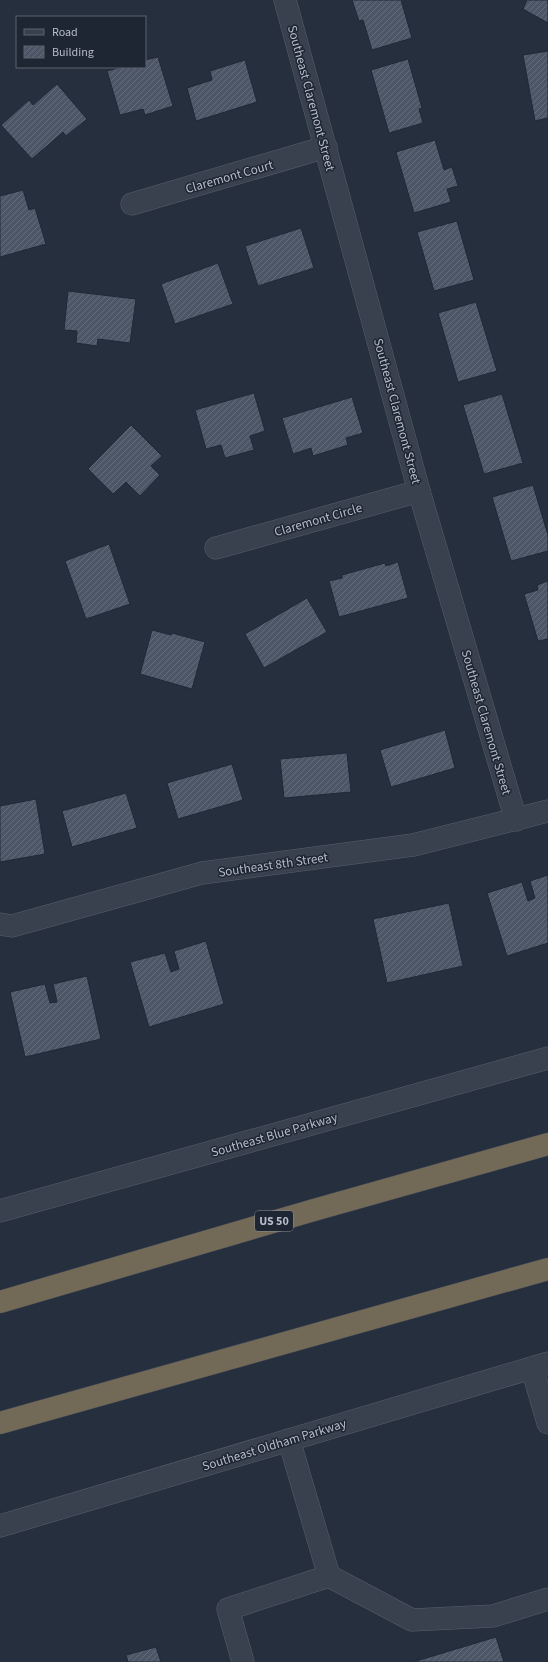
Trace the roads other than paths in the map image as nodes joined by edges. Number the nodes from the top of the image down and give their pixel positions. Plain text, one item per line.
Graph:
1 (285, 0) edge
2 (326, 147) junction
3 (132, 204) dead end
4 (419, 491) junction
5 (216, 548) dead end
6 (548, 811) edge
7 (516, 820) junction
8 (0, 924) edge
9 (548, 1058) edge
10 (548, 1144) edge
11 (0, 1211) edge
12 (548, 1269) edge
13 (0, 1302) edge
14 (540, 1366) edge
15 (548, 1422) edge
16 (0, 1423) edge
17 (289, 1440) junction
18 (0, 1526) edge
19 (329, 1576) junction
20 (548, 1599) edge
21 (243, 1662) edge

1 - 2 street, Southeast Claremont Street
2 - 3 street, Claremont Court
2 - 4 street, Southeast Claremont Street
4 - 5 street, Claremont Circle
4 - 7 street, Southeast Claremont Street
6 - 7 street, Southeast 8th Street
7 - 8 street, Southeast 8th Street
9 - 11 street, Southeast Blue Parkway
10 - 13 highway, US 50
12 - 16 highway
14 - 15 street
14 - 17 street, Southeast Oldham Parkway
17 - 18 street, Southeast Oldham Parkway
17 - 19 street
19 - 20 street
19 - 21 street

